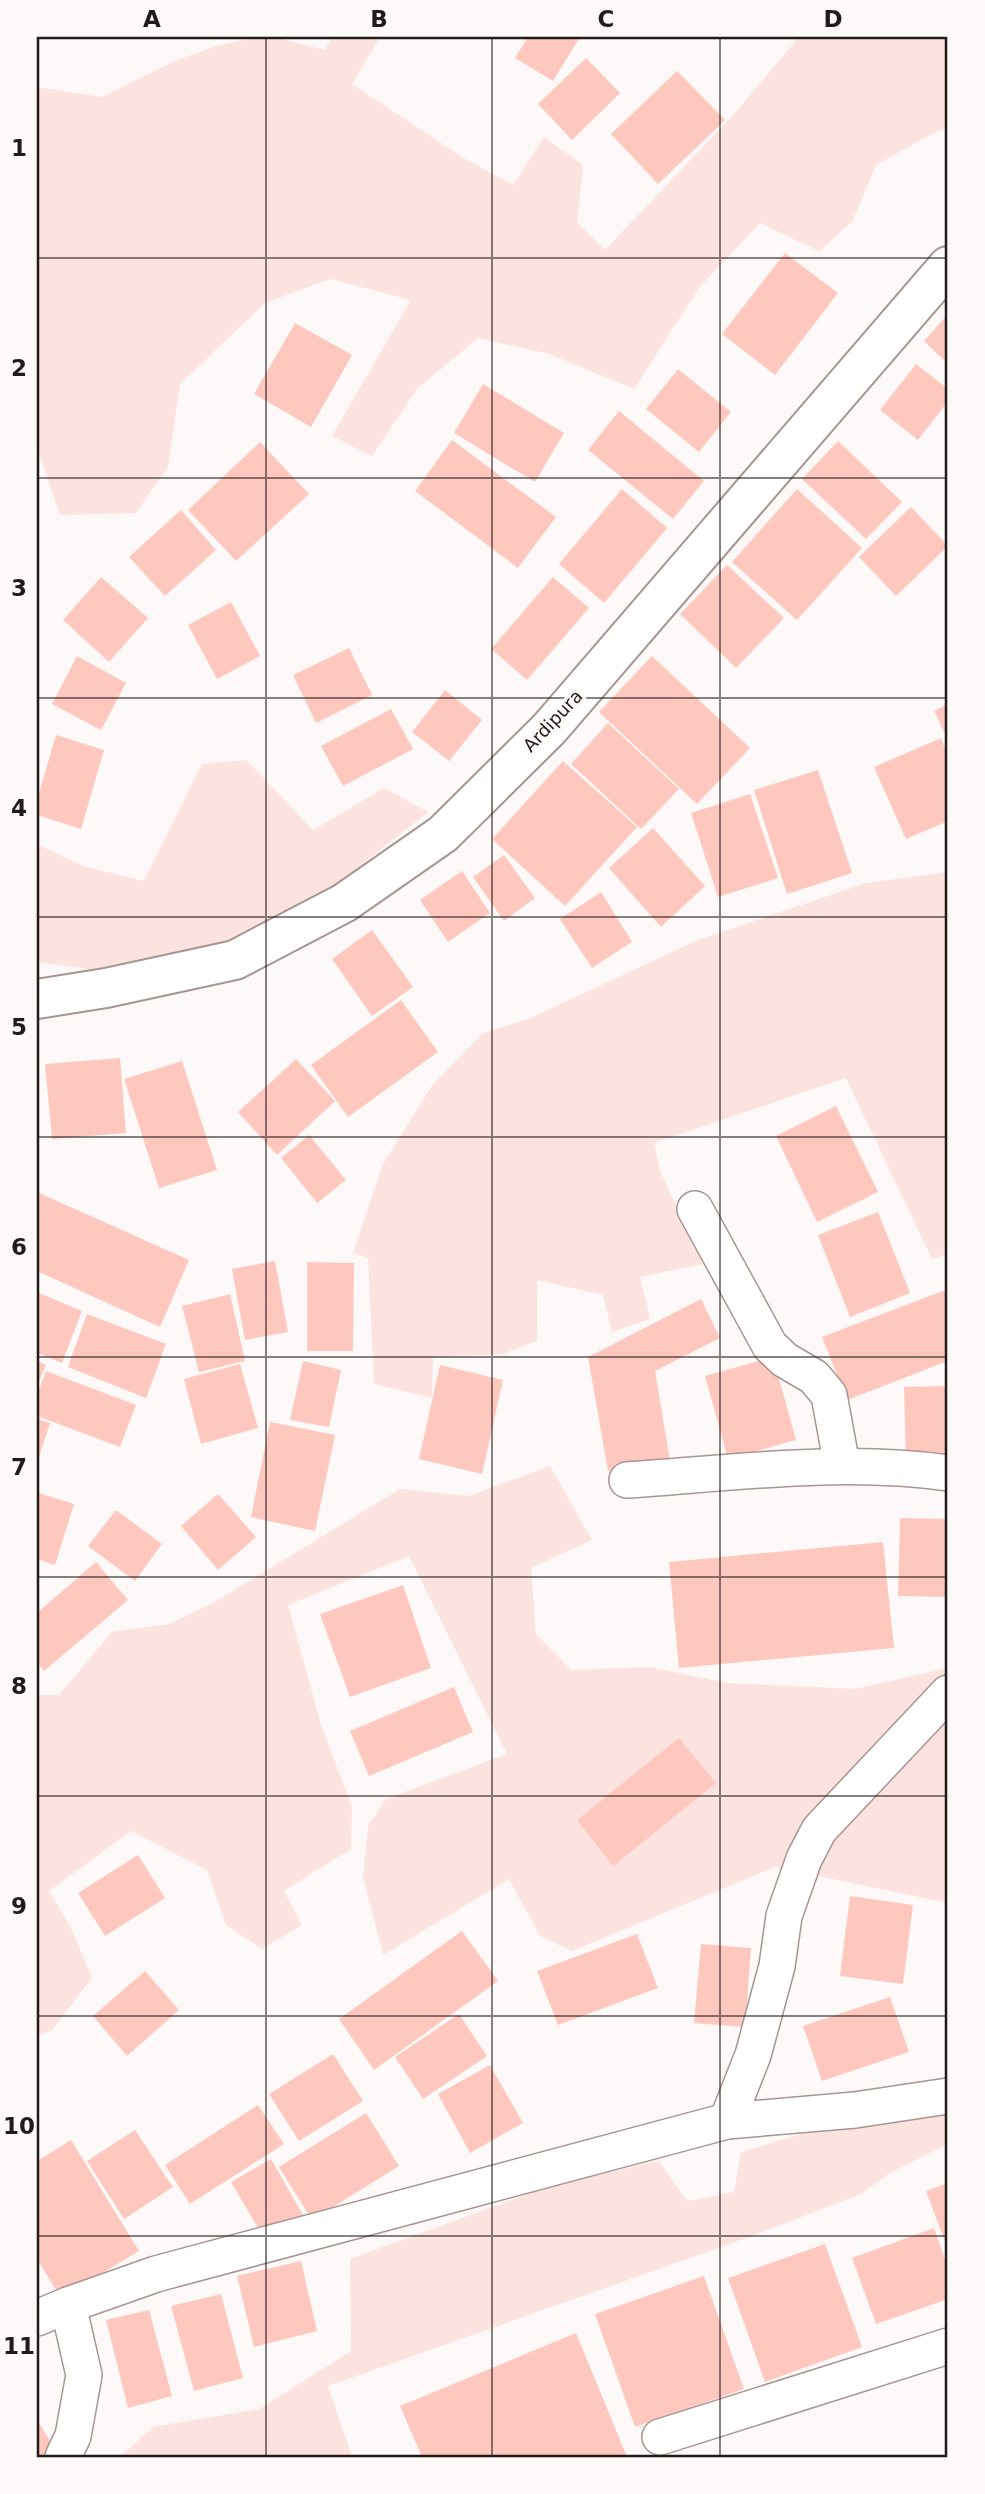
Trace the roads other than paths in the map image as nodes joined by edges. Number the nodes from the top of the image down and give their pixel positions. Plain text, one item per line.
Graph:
1 (948, 266) edge
2 (37, 999) edge
3 (695, 1209) dead end
4 (842, 1466) junction
5 (948, 1473) edge
6 (627, 1480) dead end
7 (948, 1693) edge
8 (948, 2096) edge
9 (727, 2121) junction
10 (52, 2311) edge
11 (948, 2346) edge
12 (660, 2437) dead end
13 (63, 2457) edge

1 - 2 street, Ardipura
3 - 4 street
4 - 5 street
4 - 6 street
7 - 9 street
8 - 9 street
9 - 10 street
10 - 13 street
11 - 12 street

